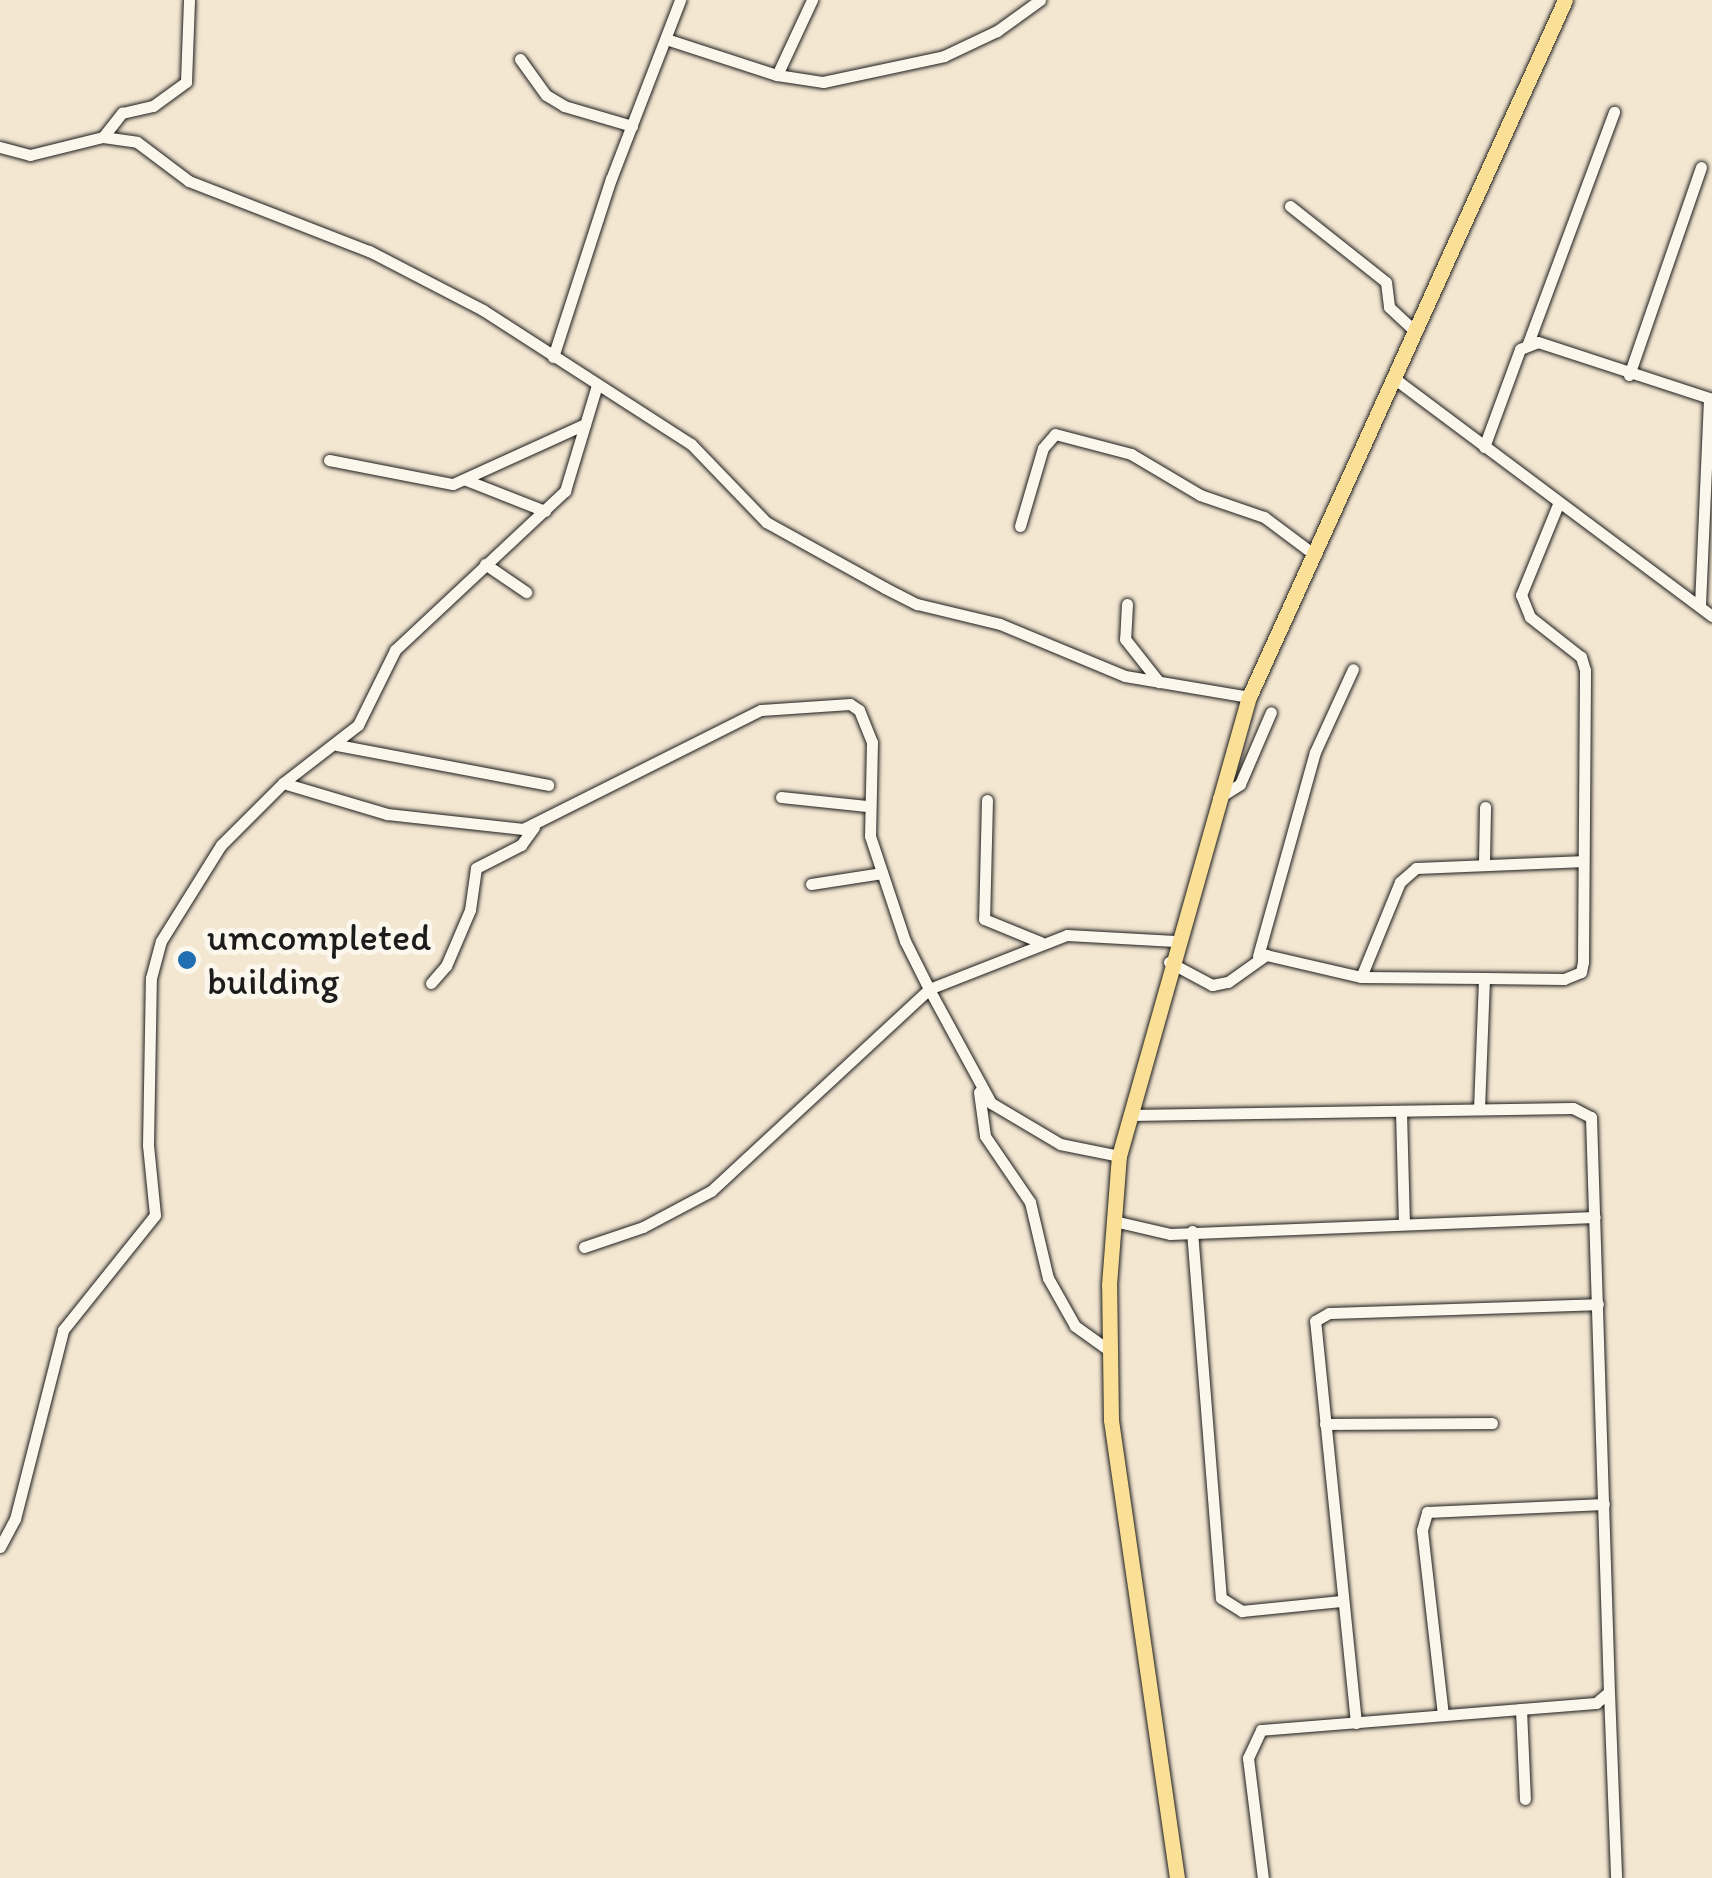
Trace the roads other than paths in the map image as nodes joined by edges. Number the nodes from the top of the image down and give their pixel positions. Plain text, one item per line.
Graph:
1 (189, 0) edge
2 (680, 0) edge
3 (812, 0) edge
4 (1040, 0) edge
5 (1565, 0) edge
6 (666, 39) junction
7 (520, 58) dead end
8 (777, 75) junction
9 (1614, 112) dead end
10 (632, 126) junction
11 (103, 137) junction
12 (0, 147) edge
13 (1700, 167) dead end
14 (1290, 206) dead end
15 (1416, 332) junction
16 (1527, 346) junction
17 (554, 357) junction
18 (1629, 376) junction
19 (1395, 379) junction
20 (597, 385) junction
21 (1710, 398) edge
22 (585, 424) junction
23 (1484, 447) junction
24 (329, 460) dead end
25 (465, 479) junction
26 (1559, 502) junction
27 (546, 511) junction
28 (1020, 526) dead end
29 (1314, 555) junction
30 (485, 564) junction
31 (526, 592) dead end
32 (1126, 604) dead end
33 (1700, 605) junction
34 (1712, 616) edge
35 (1352, 670) dead end
36 (1159, 682) junction
37 (1249, 697) junction
38 (1271, 712) dead end
39 (337, 745) junction
40 (283, 783) junction
41 (548, 785) dead end
42 (782, 796) dead end
43 (1218, 798) junction
44 (987, 800) dead end
45 (867, 806) junction
46 (1484, 807) dead end
47 (534, 827) junction
48 (1484, 861) junction
49 (1580, 861) junction
50 (882, 873) junction
51 (811, 884) dead end
52 (1175, 940) junction
53 (1040, 942) junction
54 (1258, 956) junction
55 (1169, 962) junction
56 (1361, 977) junction
57 (1484, 978) junction
58 (431, 982) dead end
59 (929, 989) junction
60 (978, 1086) junction
61 (1479, 1110) junction
62 (1401, 1111) junction
63 (1130, 1116) junction
64 (1119, 1156) junction
65 (1595, 1216) junction
66 (1114, 1221) junction
67 (1404, 1223) junction
68 (1192, 1231) junction
69 (584, 1247) dead end
70 (1598, 1304) junction
71 (1110, 1352) junction
72 (1492, 1423) dead end
73 (1324, 1424) junction
74 (1604, 1504) junction
75 (0, 1547) edge
76 (1340, 1601) junction
77 (1609, 1692) junction
78 (1521, 1709) junction
79 (1443, 1715) junction
80 (1356, 1724) junction
81 (1525, 1799) dead end
82 (1177, 1878) edge
83 (1263, 1878) edge
84 (1616, 1878) edge

1 - 11 street
2 - 6 street
3 - 8 street
4 - 8 street
5 - 15 main road
6 - 8 street
6 - 10 street
7 - 10 street
9 - 16 street
10 - 17 street
11 - 12 street
11 - 17 street
13 - 18 street
14 - 15 street
15 - 19 main road
16 - 18 street
16 - 23 street
17 - 20 street
18 - 21 street
19 - 23 street
19 - 29 main road
20 - 22 street
20 - 36 street
21 - 33 street
22 - 25 street
22 - 27 street
23 - 26 street
24 - 25 street
25 - 27 street
26 - 33 street
26 - 49 street
27 - 30 street
28 - 29 street
29 - 37 main road
30 - 31 street
30 - 39 street
32 - 36 street
33 - 34 street
35 - 54 street
36 - 37 street
37 - 43 main road
38 - 43 street
39 - 40 street
39 - 41 street
40 - 47 street
40 - 75 street
42 - 45 street
43 - 52 main road
44 - 53 street
45 - 47 street
45 - 50 street
46 - 48 street
47 - 58 street
48 - 49 street
48 - 56 street
49 - 57 street
50 - 51 street
50 - 59 street
52 - 53 street
52 - 55 main road
53 - 59 street
54 - 55 street
54 - 56 street
55 - 63 main road
56 - 57 street
57 - 61 street
59 - 60 street
59 - 69 street
60 - 64 street
60 - 71 street
61 - 62 street
61 - 65 street
62 - 63 street
62 - 67 street
63 - 64 main road
64 - 66 main road
65 - 67 street
65 - 70 street
66 - 68 street
66 - 71 main road
67 - 68 street
68 - 76 street
70 - 73 street
70 - 74 street
71 - 82 main road
72 - 73 street
73 - 76 street
74 - 77 street
74 - 79 street
76 - 80 street
77 - 78 street
77 - 84 street
78 - 79 street
78 - 81 street
79 - 80 street
80 - 83 street

